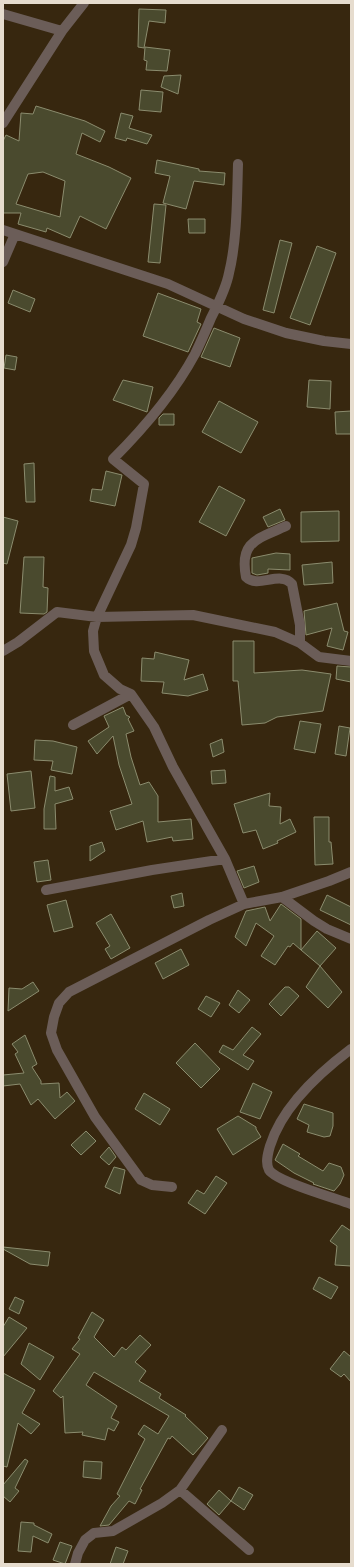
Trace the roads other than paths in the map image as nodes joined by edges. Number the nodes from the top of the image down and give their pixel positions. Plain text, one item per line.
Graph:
1 (84, 3) edge
2 (3, 14) edge
3 (62, 31) junction
4 (3, 123) edge
5 (238, 164) dead end
6 (3, 230) edge
7 (15, 234) junction
8 (3, 262) edge
9 (216, 307) junction
10 (351, 344) edge
11 (286, 526) dead end
12 (97, 617) junction
13 (300, 643) junction
14 (3, 651) edge
15 (351, 661) edge
16 (131, 694) junction
17 (73, 725) dead end
18 (225, 859) junction
19 (351, 872) edge
20 (46, 890) dead end
21 (282, 897) junction
22 (244, 904) junction
23 (351, 939) edge
24 (351, 1048) edge
25 (172, 1187) dead end
26 (351, 1204) edge
27 (222, 1430) dead end
28 (180, 1490) junction
29 (249, 1550) dead end
30 (74, 1564) edge

1 - 3 street
2 - 3 street
3 - 4 street
5 - 9 street
6 - 7 street
7 - 8 street
7 - 9 street
9 - 10 street
9 - 12 street
11 - 13 street
12 - 13 street
12 - 14 street
12 - 16 street
13 - 15 street
16 - 17 street
16 - 18 street
18 - 20 street
18 - 22 street
19 - 21 street
21 - 22 street
21 - 23 street
22 - 25 street
24 - 26 street
27 - 28 street
28 - 29 street
28 - 30 street

